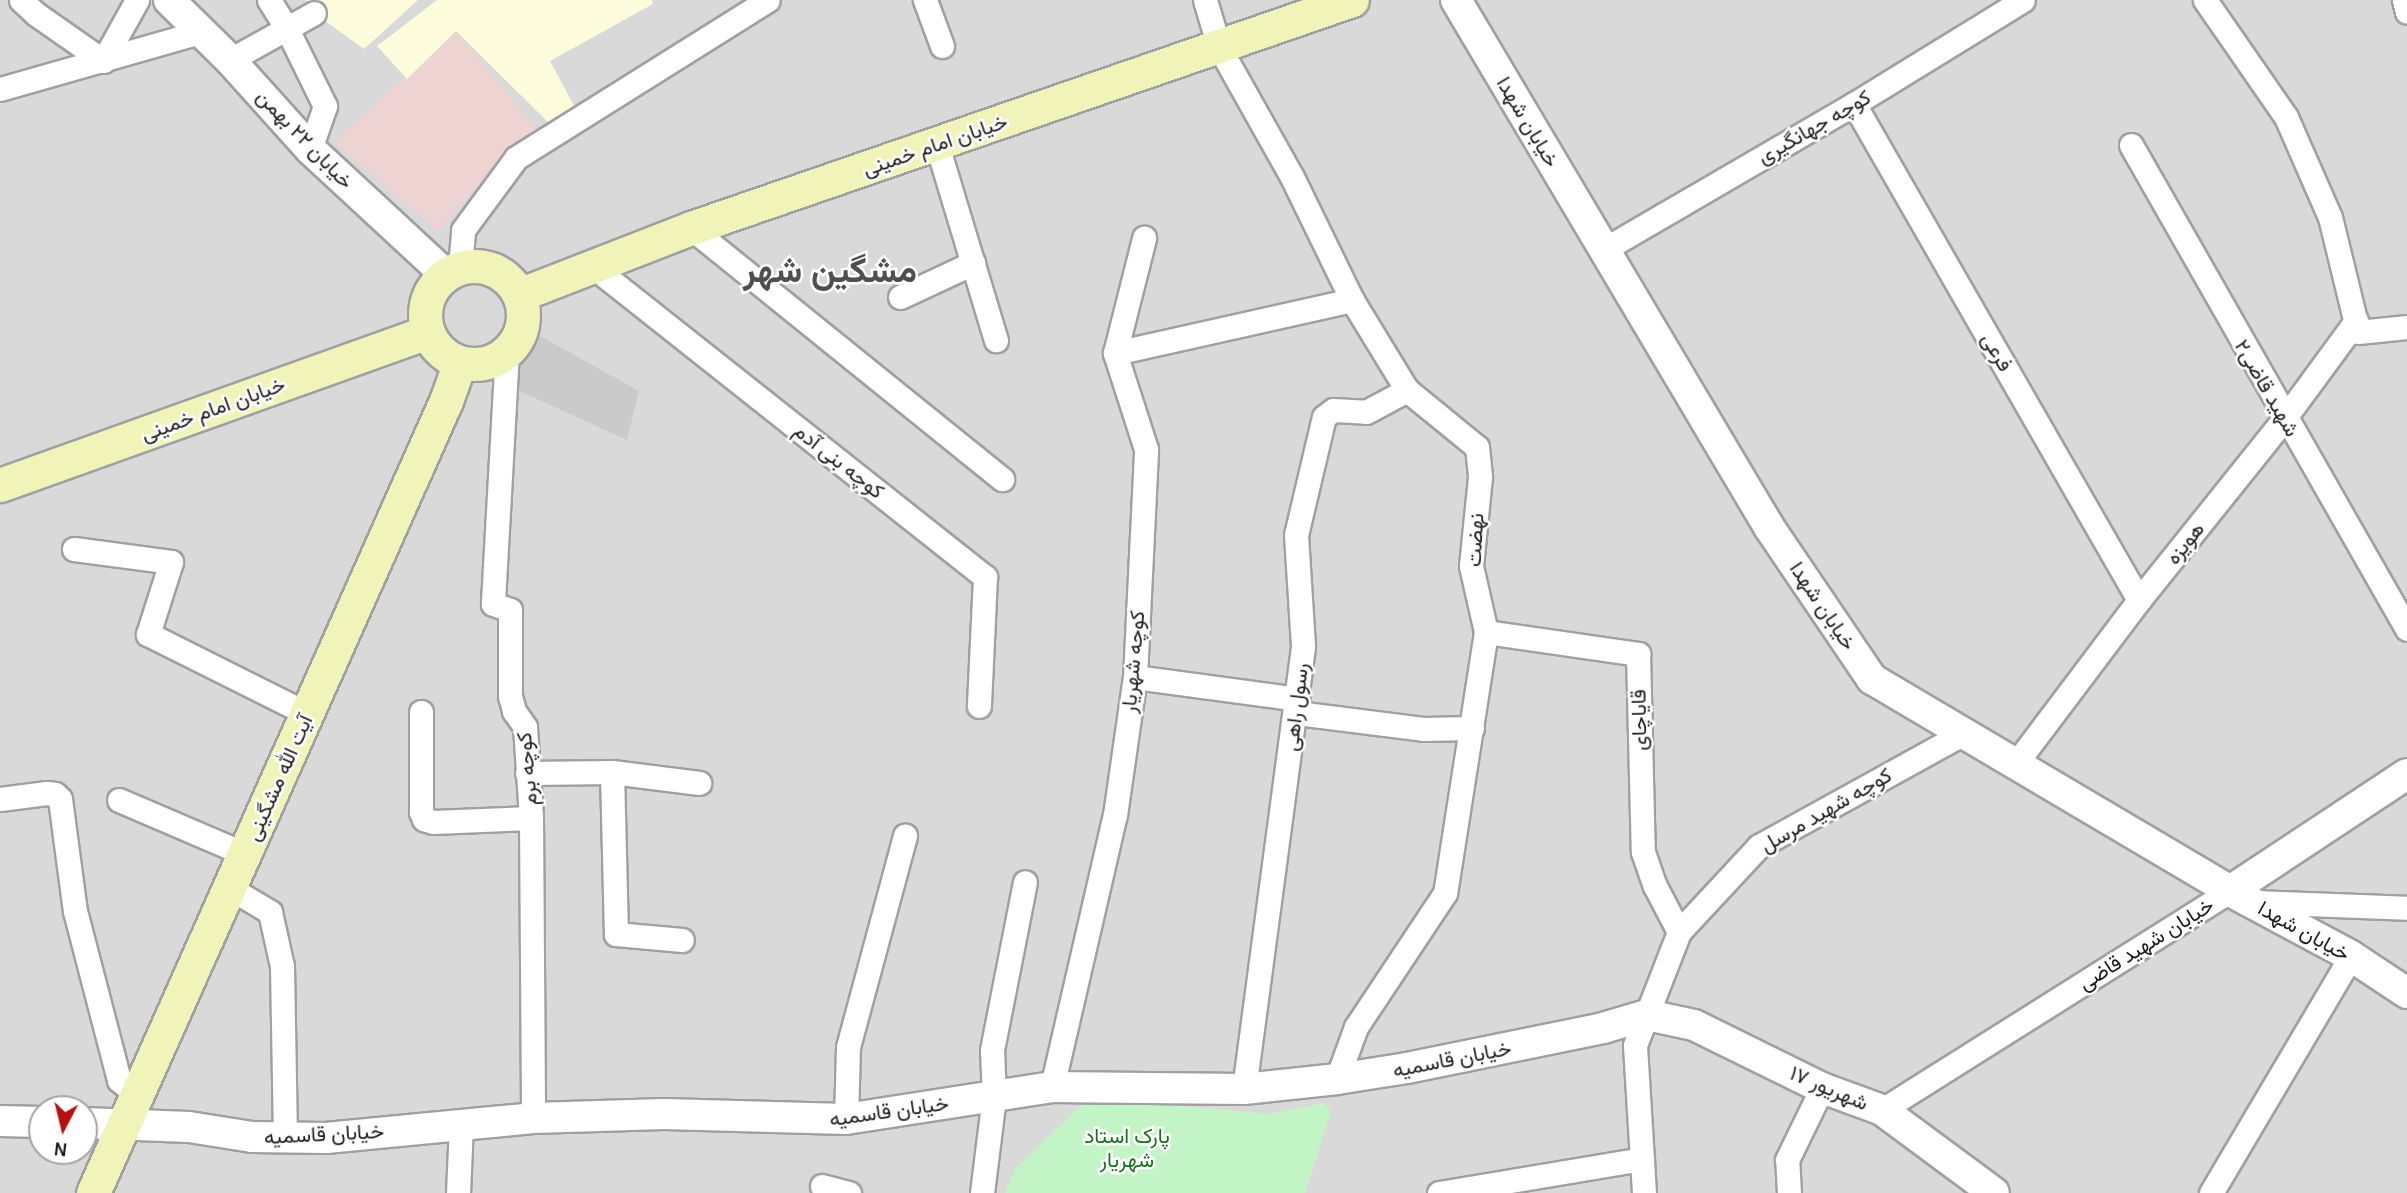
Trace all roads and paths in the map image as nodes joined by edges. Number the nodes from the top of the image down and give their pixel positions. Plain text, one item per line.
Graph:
1 (21, 0) edge
2 (137, 0) edge
3 (169, 0) edge
4 (269, 0) edge
5 (768, 0) edge
6 (925, 0) edge
7 (1205, 0) edge
8 (1352, 0) edge
9 (1455, 0) edge
10 (2022, 0) edge
11 (2205, 0) edge
12 (2404, 0) edge
13 (2407, 12) edge
14 (314, 13) dead end
15 (287, 29) junction
16 (200, 32) junction
17 (942, 47) dead end
18 (1219, 47) junction
19 (103, 61) junction
20 (230, 61) junction
21 (0, 89) edge
22 (1854, 104) junction
23 (937, 145) junction
24 (2131, 145) dead end
25 (310, 149) junction
26 (691, 228) junction
27 (1144, 238) dead end
28 (1603, 250) junction
29 (973, 263) junction
30 (591, 265) junction
31 (452, 271) junction
32 (519, 295) junction
33 (900, 297) dead end
34 (1352, 300) junction
35 (2356, 321) junction
36 (2407, 327) edge
37 (427, 332) junction
38 (996, 340) dead end
39 (507, 351) junction
40 (1115, 353) junction
41 (460, 362) junction
42 (1407, 390) junction
43 (2284, 419) junction
44 (1002, 479) dead end
45 (1, 482) edge
46 (74, 549) dead end
47 (2139, 600) junction
48 (2407, 629) edge
49 (1486, 632) junction
50 (1135, 677) junction
51 (979, 706) dead end
52 (1297, 706) junction
53 (421, 712) dead end
54 (307, 714) junction
55 (1472, 728) junction
56 (1962, 734) junction
57 (2014, 766) junction
58 (612, 772) junction
59 (527, 773) junction
60 (2407, 774) edge
61 (699, 783) dead end
62 (0, 799) edge
63 (120, 800) dead end
64 (531, 818) junction
65 (905, 836) dead end
66 (245, 854) junction
67 (1024, 883) dead end
68 (230, 888) junction
69 (2241, 896) junction
70 (2407, 908) edge
71 (1679, 932) junction
72 (682, 940) dead end
73 (2351, 956) junction
74 (2407, 993) edge
75 (1647, 1015) junction
76 (1337, 1079) junction
77 (1052, 1087) junction
78 (1822, 1088) junction
79 (1244, 1089) junction
80 (994, 1097) junction
81 (132, 1110) junction
82 (1882, 1110) junction
83 (533, 1118) junction
84 (98, 1119) edge
85 (846, 1119) junction
86 (0, 1121) edge
87 (28, 1122) edge
88 (461, 1124) junction
89 (285, 1137) junction
90 (1642, 1159) junction
91 (822, 1186) dead end
92 (93, 1193) edge
93 (458, 1193) edge
94 (849, 1193) edge
95 (982, 1193) edge
96 (1439, 1193) edge
97 (1644, 1193) edge
98 (1789, 1193) edge
99 (1994, 1193) edge
100 (2211, 1193) edge

1 - 19 street
2 - 19 street
3 - 16 street, خیابان ۲۲ بهمن
4 - 15 street
5 - 31 street
6 - 17 street
7 - 18 street, نهضت
8 - 18 main road, خیابان امام خمینی
9 - 28 street, خیابان شهدا
10 - 22 street, کوچه جهانگیری
11 - 35 street
12 - 13 street
14 - 15 street
15 - 20 street
15 - 25 street
16 - 19 street
16 - 20 street, خیابان ۲۲ بهمن
18 - 23 main road, خیابان امام خمینی
18 - 34 street, نهضت
19 - 21 street
20 - 25 street, خیابان ۲۲ بهمن
22 - 28 street, کوچه جهانگیری
22 - 47 street, فرعی
23 - 26 main road, خیابان امام خمینی
23 - 29 street
24 - 43 street, شهید قاضی۲
25 - 31 street, خیابان ۲۲ بهمن
26 - 30 main road, خیابان امام خمینی
26 - 44 street
27 - 40 street
28 - 56 street, خیابان شهدا
29 - 33 street
29 - 38 street
30 - 32 main road, خیابان امام خمینی
30 - 51 street, کوچه بنی آدم
31 - 32 main road
31 - 37 main road
32 - 39 main road
34 - 40 street
34 - 42 street, نهضت
35 - 36 street
35 - 43 street, هویزه
37 - 41 main road
37 - 45 main road, خیابان امام خمینی
39 - 41 main road
39 - 59 street, کوچه برم
40 - 50 street, کوچه شهریار
41 - 54 main road, آیت الله مشگینی
42 - 49 street, نهضت
42 - 52 street, رسول راهی
43 - 47 street, هویزه
43 - 48 street, شهید قاضی۲
46 - 54 street
47 - 57 street, هویزه
49 - 55 street, نهضت
49 - 71 street, قایاچای
50 - 52 street
50 - 77 street, کوچه شهریار
52 - 55 street
52 - 79 street, رسول راهی
53 - 64 street
54 - 66 main road, آیت الله مشگینی
55 - 76 street, نهضت
56 - 57 street, خیابان شهدا
56 - 71 street, کوچه شهید مرسل
57 - 69 street, خیابان شهدا
58 - 59 street
58 - 61 street
58 - 72 street
59 - 64 street, کوچه برم
60 - 69 street, خیابان شهید قاضی
62 - 81 street
63 - 66 street
64 - 83 street, کوچه برم
65 - 85 street
66 - 68 main road, آیت الله مشگینی
67 - 80 street
68 - 81 main road, آیت الله مشگینی
68 - 89 street
69 - 70 street
69 - 73 street, خیابان شهدا
69 - 82 street, خیابان شهید قاضی
71 - 75 street, کوچه شهید مرسل
73 - 74 street, خیابان شهدا
73 - 100 street
75 - 76 street, خیابان قاسمیه
75 - 78 street, ۱۷ شهریور
75 - 90 street, کوچه شهید مرسل
76 - 79 street, خیابان قاسمیه
77 - 79 street, خیابان قاسمیه
77 - 80 street, خیابان قاسمیه
78 - 82 street, ۱۷ شهریور
78 - 98 street
80 - 85 street, خیابان قاسمیه
80 - 95 street
81 - 84 street, خیابان قاسمیه
81 - 89 street, خیابان قاسمیه
81 - 92 main road, آیت الله مشگینی
82 - 99 street, ۱۷ شهریور
83 - 85 street, خیابان قاسمیه
83 - 88 street, خیابان قاسمیه
86 - 87 street
88 - 89 street, خیابان قاسمیه
88 - 93 street
90 - 96 street
90 - 97 street, کوچه شهید مرسل
91 - 94 street

